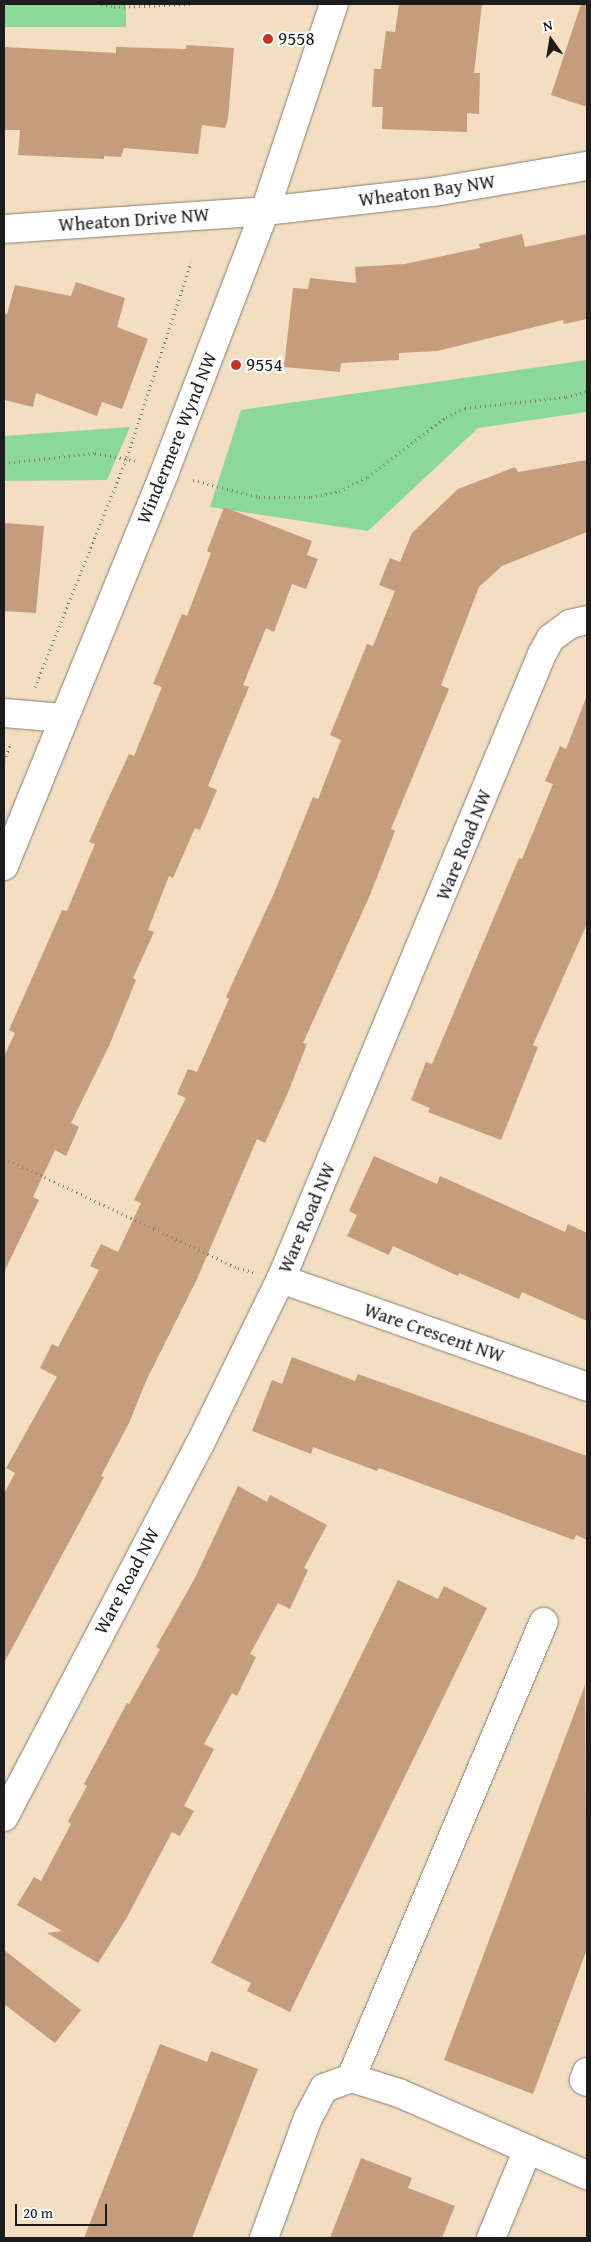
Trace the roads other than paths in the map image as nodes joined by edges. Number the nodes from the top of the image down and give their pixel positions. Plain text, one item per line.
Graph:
1 (334, 4) edge
2 (587, 166) edge
3 (265, 211) junction
4 (4, 229) edge
5 (587, 620) edge
6 (14, 714) edge
7 (63, 718) junction
8 (4, 866) edge
9 (281, 1279) junction
10 (587, 1387) edge
11 (544, 1622) dead end
12 (4, 1817) edge
13 (587, 2072) edge
14 (351, 2078) junction
15 (587, 2082) edge
16 (528, 2149) junction
17 (587, 2175) edge
18 (264, 2238) edge
19 (491, 2238) edge

1 - 3 street, Windermere Wynd NW
2 - 3 street, Wheaton Bay NW
3 - 4 street, Wheaton Drive NW
3 - 7 street, Windermere Wynd NW
5 - 9 street, Ware Road NW
6 - 7 street
7 - 8 street, Windermere Wynd NW
9 - 10 street, Ware Crescent NW
9 - 12 street, Ware Road NW
11 - 14 street
13 - 15 street
14 - 16 street
14 - 18 street
16 - 17 street
16 - 19 street

